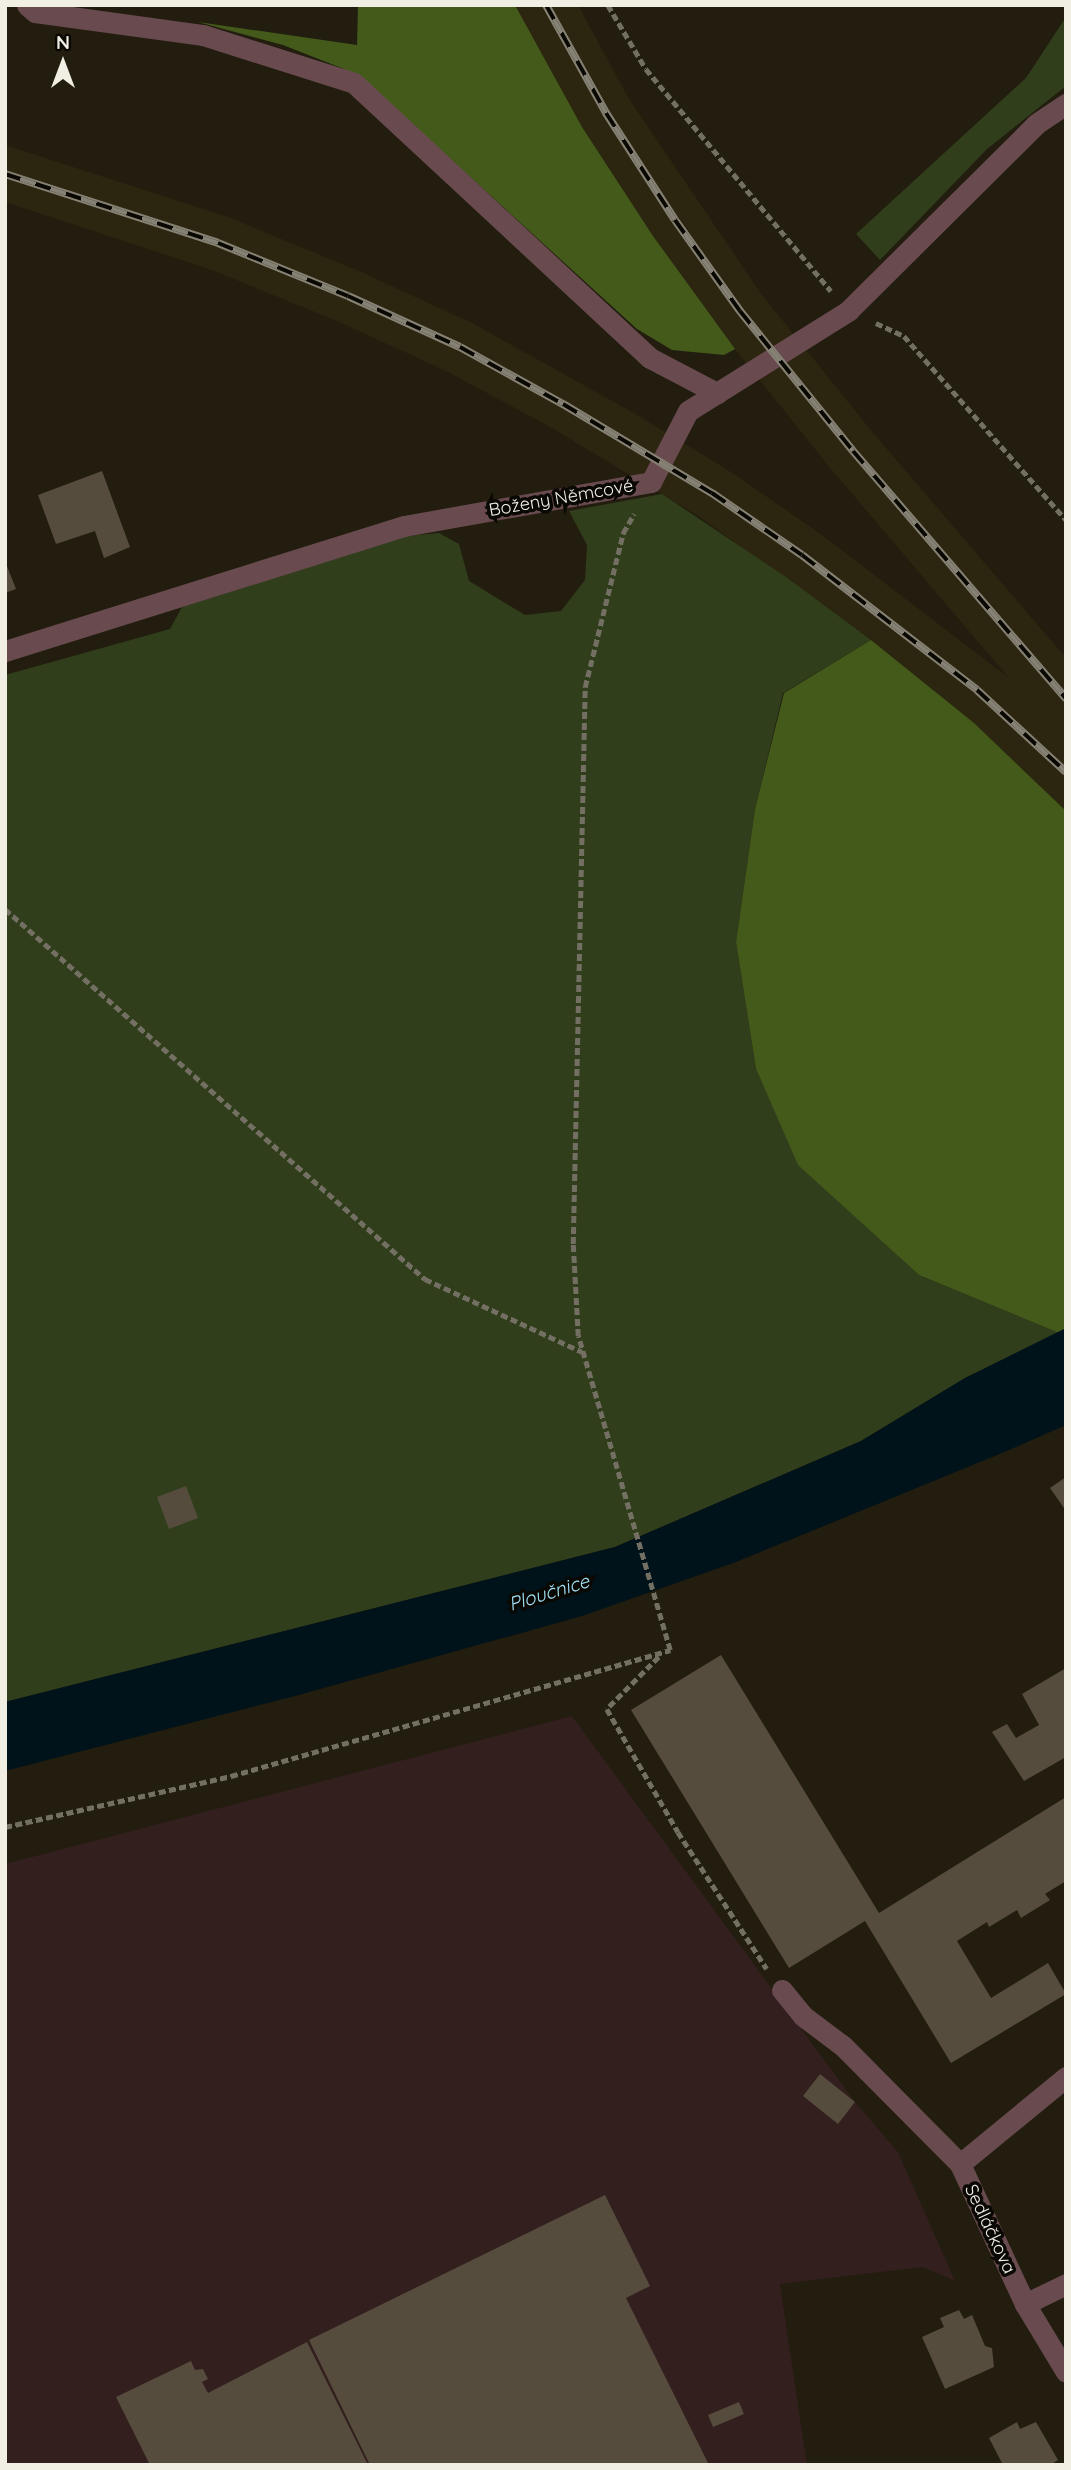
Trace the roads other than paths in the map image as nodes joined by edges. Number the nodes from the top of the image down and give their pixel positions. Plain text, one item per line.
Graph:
1 (27, 5) edge
2 (1066, 104) edge
3 (717, 393) junction
4 (5, 651) edge
5 (782, 1990) road end
6 (1066, 2077) edge
7 (960, 2164) junction
8 (1066, 2284) edge
9 (1025, 2304) junction
10 (1066, 2372) edge

1 - 3 street
2 - 3 street, Boženy Němcové
3 - 4 street, Boženy Němcové
5 - 7 street
6 - 7 street, Sedláčkova
7 - 9 street, Sedláčkova
8 - 9 street
9 - 10 street, Sedláčkova

